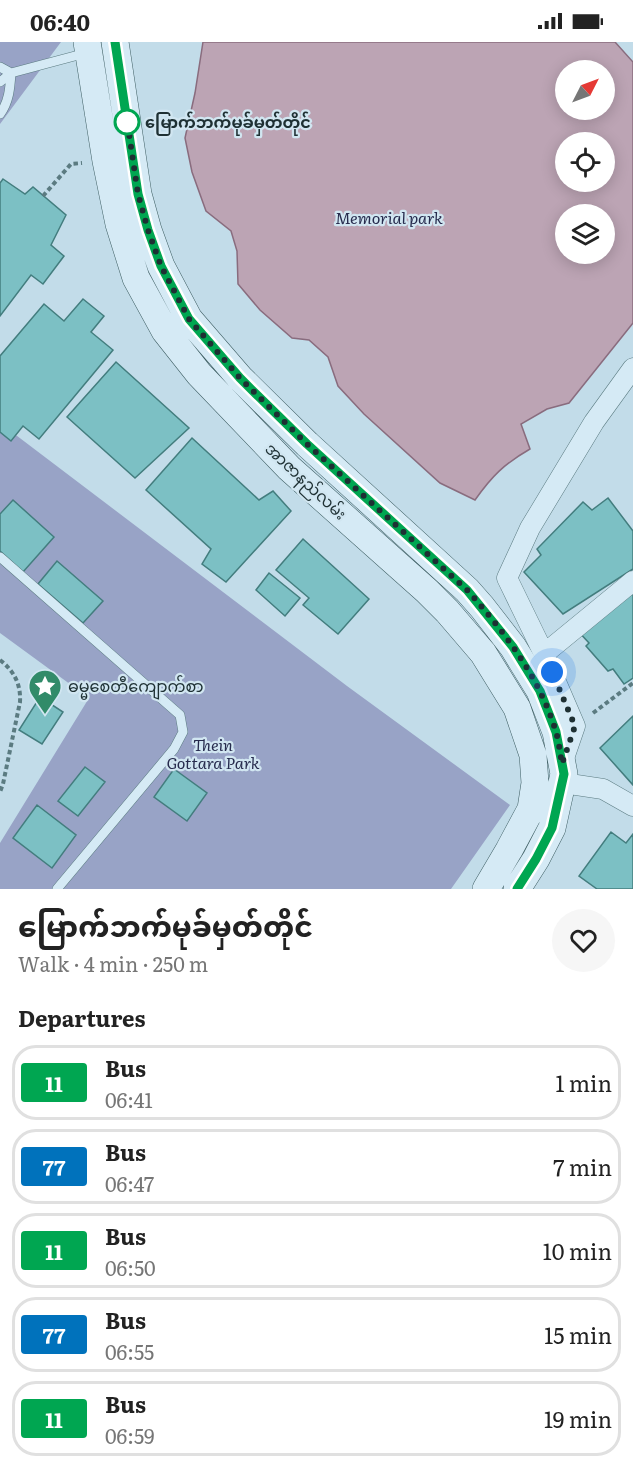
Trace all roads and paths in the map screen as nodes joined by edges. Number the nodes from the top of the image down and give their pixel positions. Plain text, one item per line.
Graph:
1 (102, 46) edge
2 (0, 67) edge
3 (11, 73) junction
4 (0, 82) edge
5 (0, 114) edge
6 (161, 266) junction
7 (136, 278) junction
8 (633, 368) edge
9 (307, 444) junction
10 (289, 468) junction
11 (0, 557) edge
12 (633, 581) edge
13 (467, 590) junction
14 (447, 610) junction
15 (544, 654) junction
16 (0, 660) edge
17 (633, 683) edge
18 (575, 726) junction
19 (562, 773) junction
20 (0, 792) edge
21 (633, 806) edge
22 (57, 889) edge
23 (486, 889) edge
24 (517, 889) edge

1 - 3 lane
1 - 6 main road, အာဇာနည်လမ်း
1 - 7 main road, အာဇာနည်လမ်း
2 - 3 lane
3 - 4 lane
3 - 5 lane
6 - 7 main road
6 - 9 main road, အာဇာနည်လမ်း
7 - 10 main road, အာဇာနည်လမ်း
8 - 15 street
9 - 10 main road
9 - 13 main road, အာဇာနည်လမ်း
10 - 14 main road, အာဇာနည်လမ်း
11 - 22 lane
12 - 15 street
13 - 14 main road
13 - 19 main road, အာဇာနည်လမ်း
14 - 23 main road, အာဇာနည်လမ်း
15 - 18 street
16 - 20 path
17 - 18 path
18 - 19 street
19 - 21 street
19 - 24 main road, အာဇာနည်လမ်း

